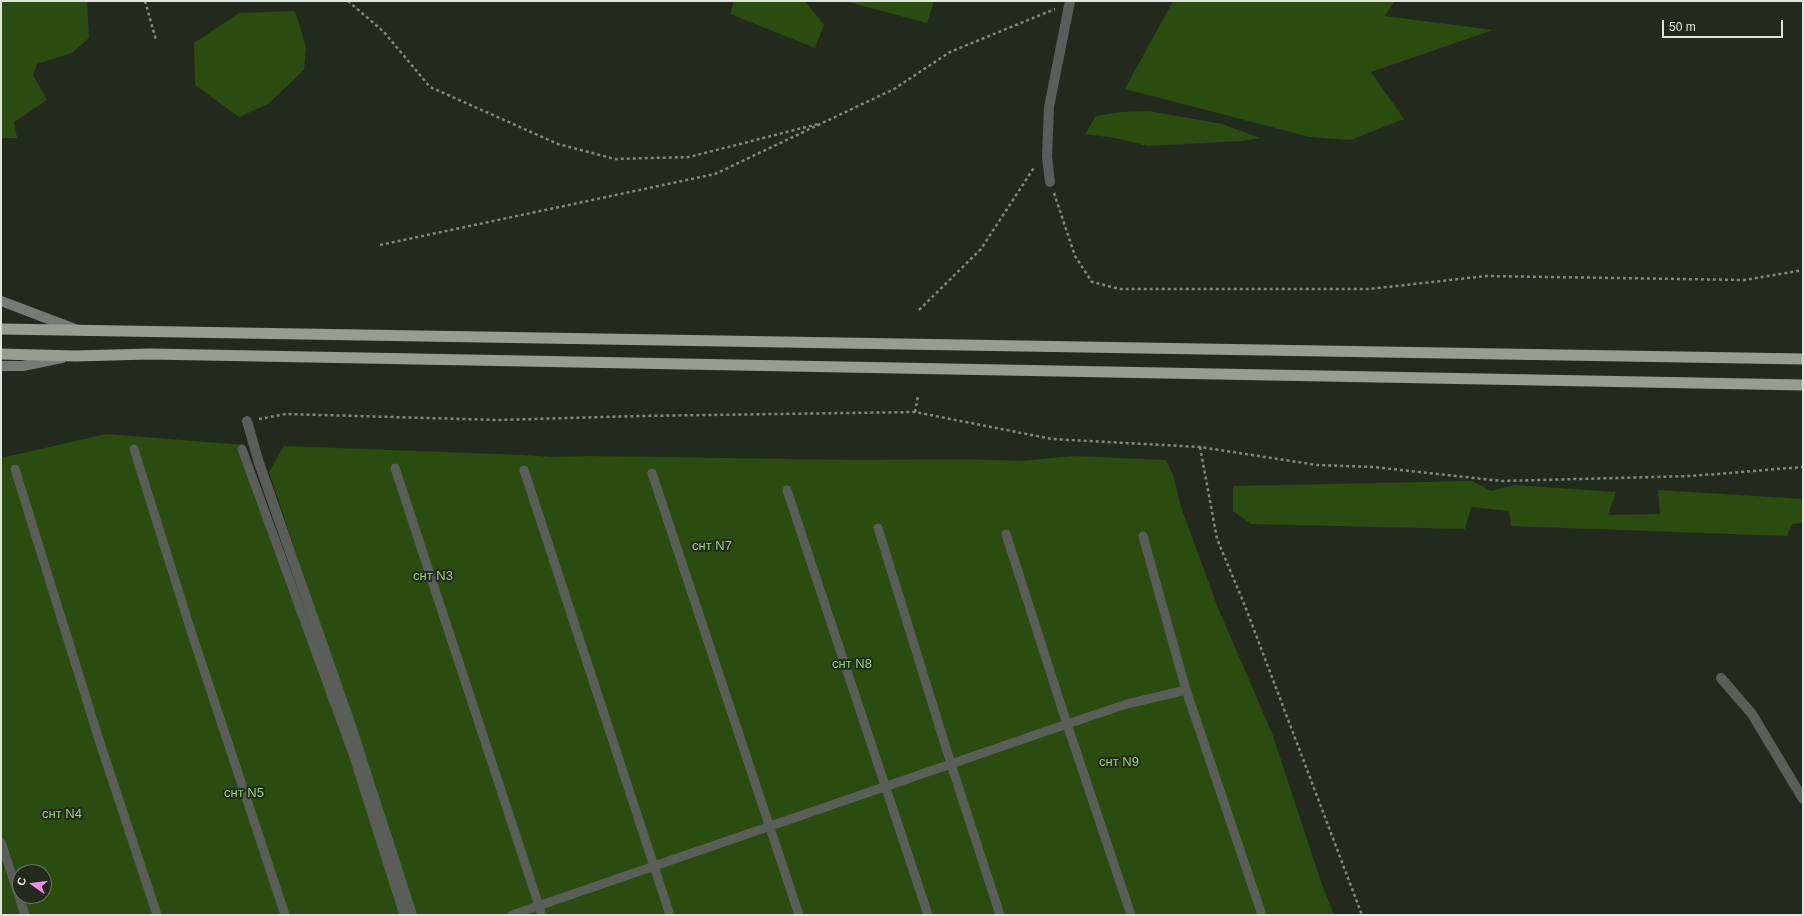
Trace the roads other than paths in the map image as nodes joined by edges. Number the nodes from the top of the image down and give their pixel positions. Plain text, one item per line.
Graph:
1 (1069, 2) edge
2 (1050, 182) road end
3 (1, 301) edge
4 (1, 329) edge
5 (79, 330) junction
6 (1, 354) edge
7 (75, 356) junction
8 (1803, 359) edge
9 (1, 366) edge
10 (1803, 385) edge
11 (247, 422) road end
12 (134, 448) dead end
13 (242, 449) dead end
14 (396, 468) dead end
15 (15, 469) dead end
16 (524, 470) dead end
17 (652, 473) dead end
18 (787, 490) dead end
19 (878, 528) dead end
20 (1006, 534) dead end
21 (1143, 536) dead end
22 (1721, 678) dead end
23 (1186, 690) junction
24 (1067, 724) junction
25 (951, 764) junction
26 (886, 787) junction
27 (1803, 799) edge
28 (769, 826) junction
29 (1, 842) edge
30 (654, 866) junction
31 (539, 906) junction
32 (25, 915) edge
33 (157, 915) edge
34 (285, 915) edge
35 (404, 915) edge
36 (412, 915) edge
37 (512, 915) edge
38 (542, 915) edge
39 (670, 915) edge
40 (800, 915) edge
41 (928, 915) edge
42 (1000, 915) edge
43 (1132, 915) edge
44 (1262, 915) edge

1 - 2 street
3 - 5 main road
4 - 5 highway
5 - 8 highway
6 - 7 highway
7 - 9 main road
7 - 10 highway
11 - 36 street
12 - 34 lane
13 - 35 lane
14 - 31 lane
15 - 33 lane
16 - 30 lane
17 - 28 lane
18 - 26 lane
19 - 25 lane
20 - 24 lane
21 - 23 lane
22 - 27 street
23 - 24 lane
23 - 44 lane
24 - 25 lane
24 - 43 lane
25 - 26 lane
25 - 42 lane
26 - 28 lane
26 - 41 lane
28 - 30 lane
28 - 40 lane
29 - 32 lane
30 - 31 lane
30 - 39 lane
31 - 37 lane
31 - 38 lane

